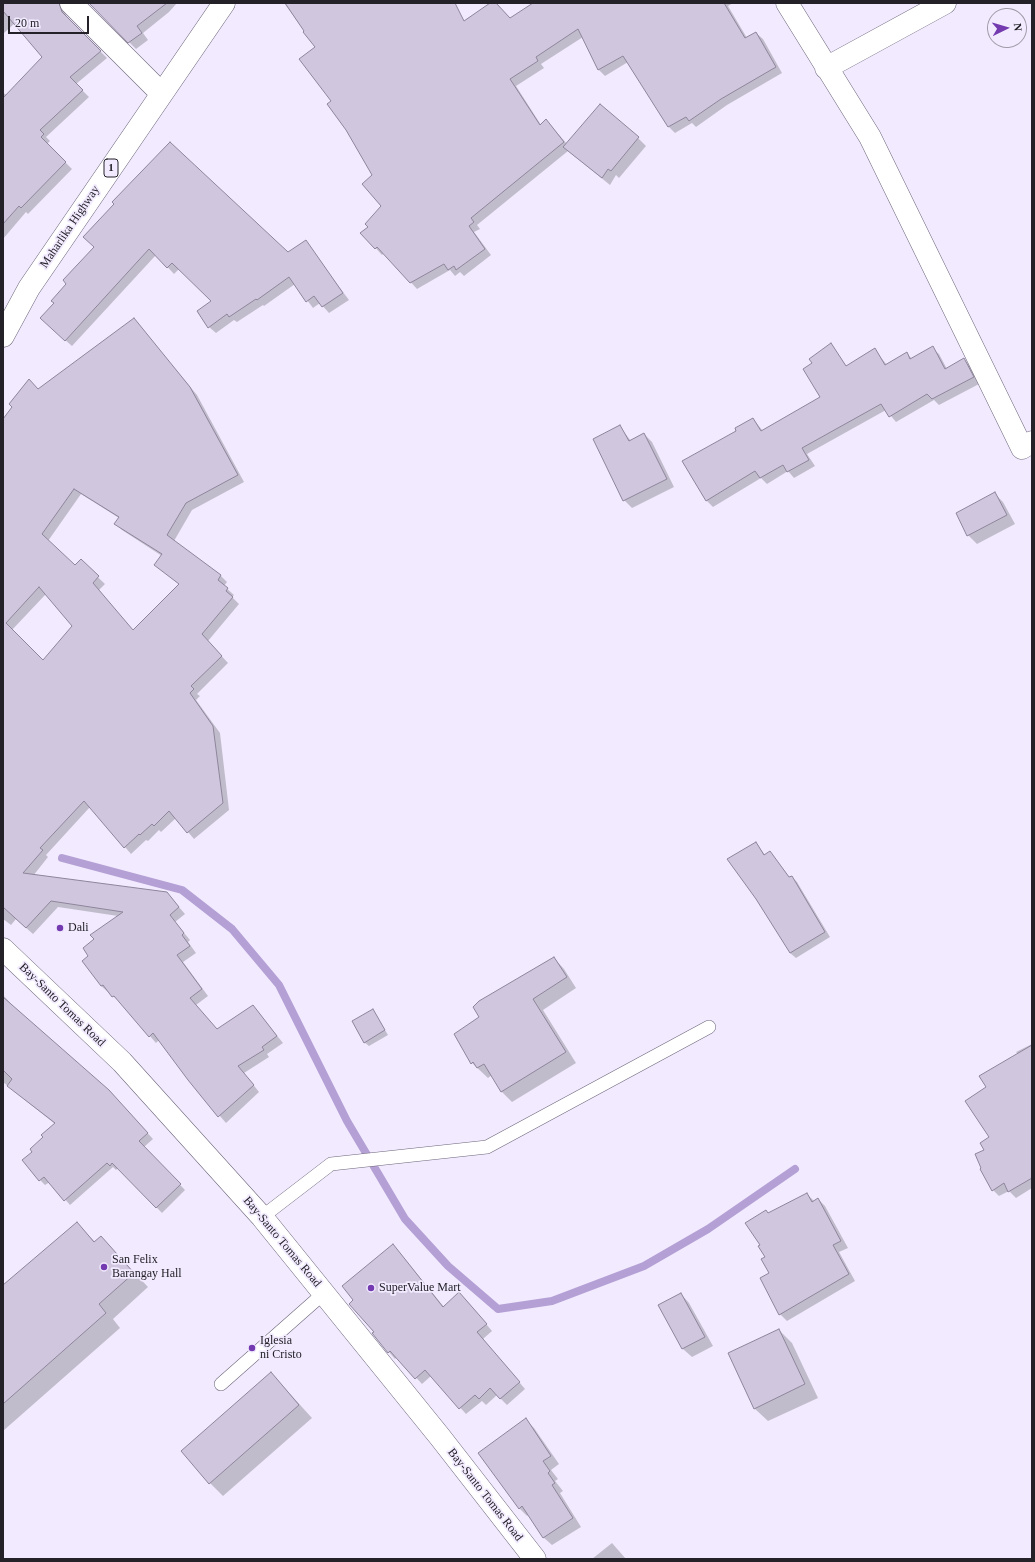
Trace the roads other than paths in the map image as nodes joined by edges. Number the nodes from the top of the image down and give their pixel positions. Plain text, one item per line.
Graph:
1 (72, 3) edge
2 (224, 3) edge
3 (787, 3) edge
4 (945, 3) edge
5 (826, 68) junction
6 (161, 93) junction
7 (3, 336) edge
8 (1032, 442) edge
9 (3, 949) edge
10 (709, 1027) dead end
11 (262, 1217) junction
12 (324, 1293) junction
13 (221, 1384) dead end
14 (535, 1559) edge

1 - 6 main road
2 - 6 main road, Maharlika Highway / 1
3 - 5 main road
4 - 5 main road
5 - 8 main road
6 - 7 main road, Maharlika Highway / 1
9 - 11 main road, Bay-Santo Tomas Road
10 - 11 lane
11 - 12 main road, Bay-Santo Tomas Road
12 - 13 lane
12 - 14 main road, Bay-Santo Tomas Road

